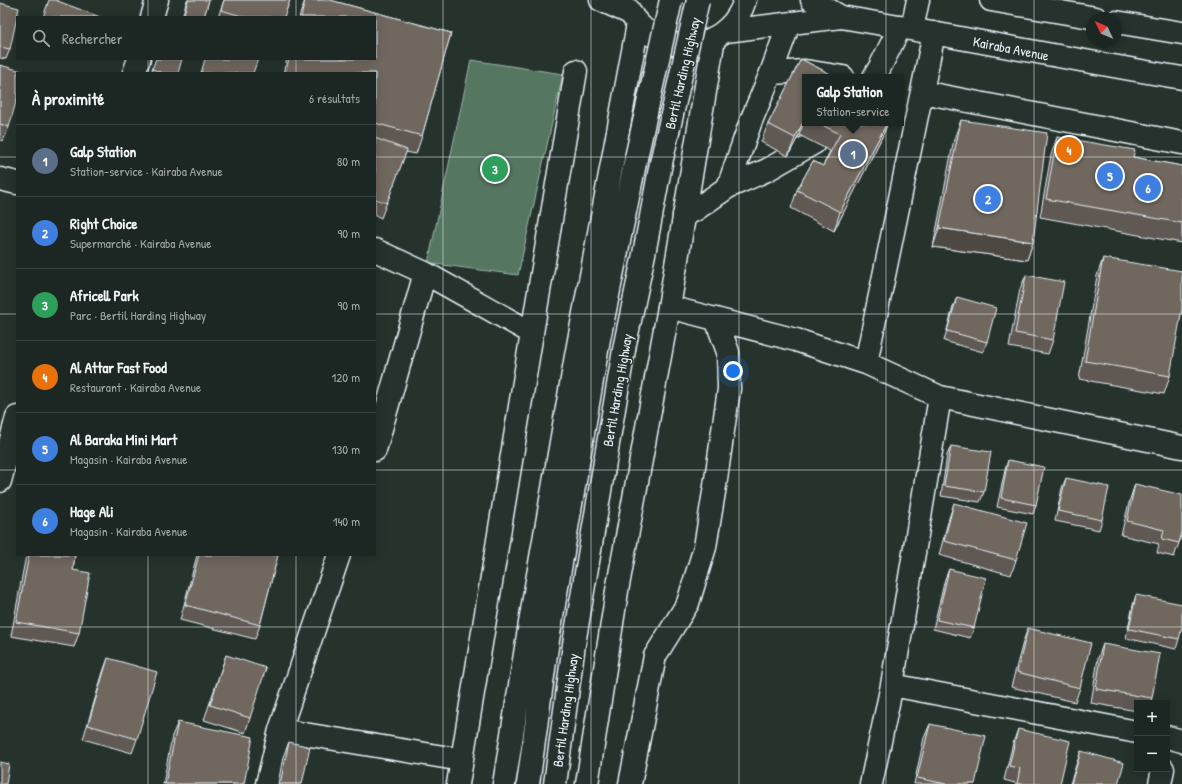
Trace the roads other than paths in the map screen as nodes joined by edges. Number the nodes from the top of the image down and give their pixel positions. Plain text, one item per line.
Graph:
1 (157, 0) edge
2 (601, 0) edge
3 (671, 0) edge
4 (698, 0) edge
5 (744, 0) edge
6 (812, 0) edge
7 (918, 0) edge
8 (991, 0) edge
9 (631, 12) edge
10 (152, 16) edge
11 (1086, 16) edge
12 (841, 17) junction
13 (1122, 23) edge
14 (789, 24) junction
15 (906, 28) junction
16 (934, 33) junction
17 (1182, 33) edge
18 (720, 34) junction
19 (139, 60) edge
20 (576, 71) dead end
21 (134, 72) edge
22 (771, 73) junction
23 (824, 74) edge
24 (876, 74) edge
25 (1182, 78) edge
26 (922, 92) junction
27 (814, 143) dead end
28 (1182, 143) edge
29 (0, 180) edge
30 (16, 184) edge
31 (728, 187) junction
32 (684, 215) junction
33 (376, 250) edge
34 (425, 274) junction
35 (669, 307) junction
36 (716, 319) junction
37 (532, 332) junction
38 (866, 364) junction
39 (940, 397) junction
40 (16, 421) edge
41 (376, 446) edge
42 (1182, 447) edge
43 (0, 481) edge
44 (339, 556) edge
45 (892, 685) junction
46 (280, 730) junction
47 (1134, 731) edge
48 (462, 760) junction
49 (1162, 772) edge
50 (267, 784) edge
51 (458, 784) edge
52 (504, 784) edge
53 (528, 784) edge
54 (555, 784) edge
55 (587, 784) edge
56 (630, 784) edge
57 (871, 784) edge
58 (1160, 784) edge

1 - 10 street
2 - 9 street
3 - 53 street, Bertil Harding Highway, bridge
4 - 54 street, Bertil Harding Highway, bridge
5 - 18 street
6 - 12 street
7 - 15 street
8 - 11 street
9 - 18 street
9 - 52 street
12 - 14 street
12 - 15 street, Kairaba Avenue
13 - 17 street
14 - 18 street
14 - 22 street
15 - 16 street, Kairaba Avenue
15 - 24 street
16 - 25 street, Kairaba Avenue
16 - 26 street
18 - 32 street
19 - 21 street
20 - 37 street
22 - 23 street
22 - 31 street
26 - 28 street
26 - 38 street
27 - 31 street
29 - 30 street
31 - 32 street
32 - 35 street
33 - 34 street
34 - 37 street
34 - 41 street
35 - 36 street
35 - 55 street
36 - 38 street
36 - 56 street
37 - 48 street
38 - 39 street
39 - 42 street
39 - 45 street
40 - 43 street
44 - 46 street
45 - 47 street
45 - 57 street
46 - 48 street
46 - 50 street
48 - 51 street
49 - 58 street

